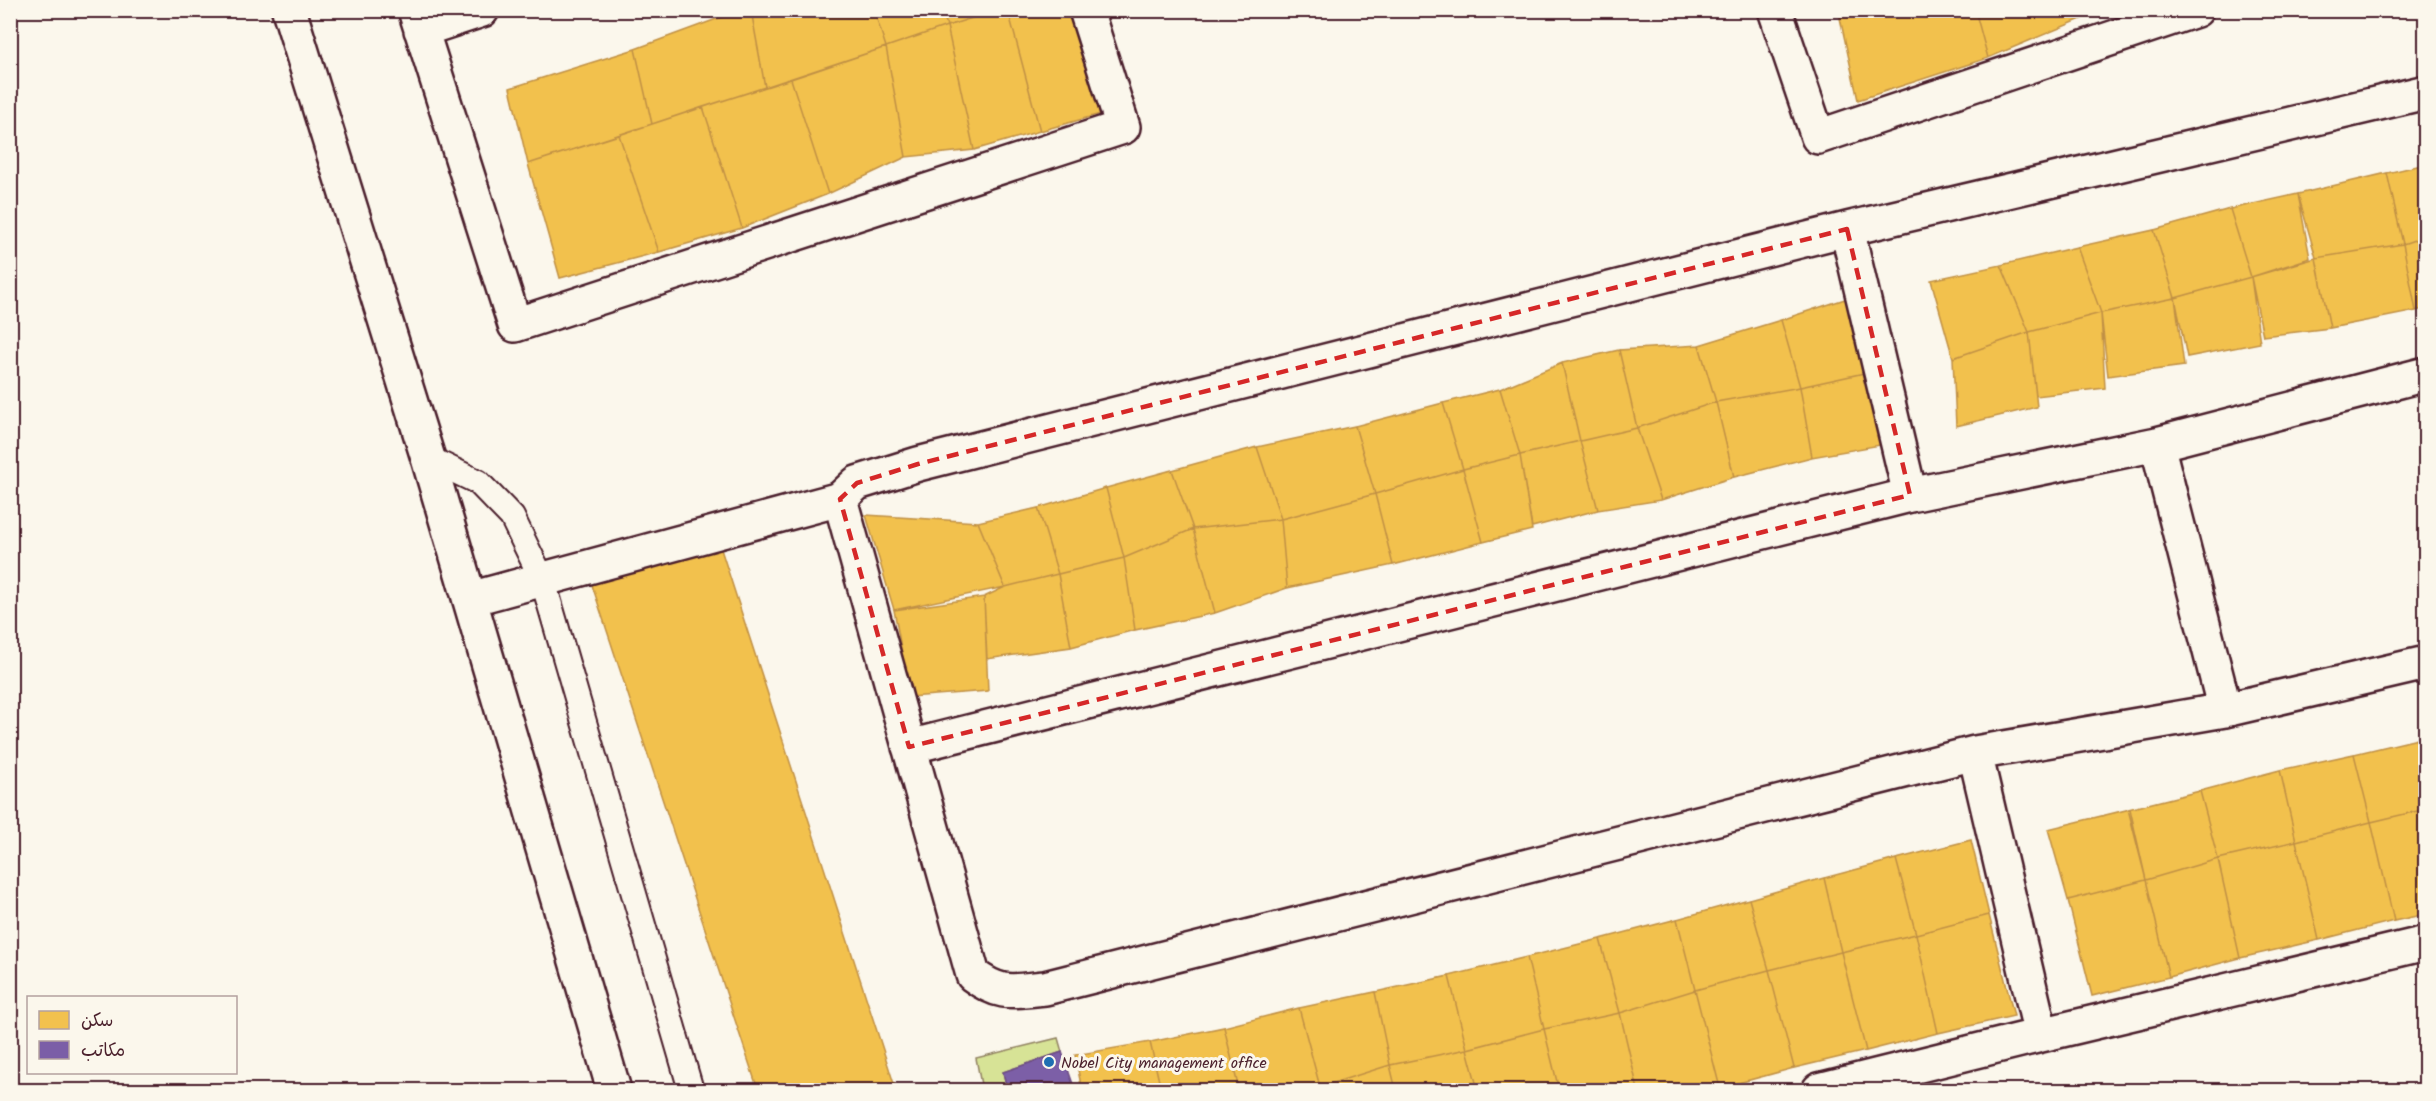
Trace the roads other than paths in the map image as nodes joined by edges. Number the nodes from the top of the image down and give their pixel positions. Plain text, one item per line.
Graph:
1 (289, 10) edge
2 (482, 10) edge
3 (1086, 10) edge
4 (1775, 10) edge
5 (2196, 10) edge
6 (418, 20) edge
7 (2126, 22) edge
8 (2426, 92) edge
9 (1847, 229) junction
10 (2426, 374) edge
11 (2157, 444) junction
12 (428, 458) junction
13 (1910, 495) junction
14 (840, 499) junction
15 (543, 581) junction
16 (470, 599) junction
17 (2426, 663) edge
18 (2225, 710) junction
19 (909, 747) junction
20 (1975, 753) junction
21 (2426, 943) edge
22 (2041, 1035) junction
23 (614, 1090) edge
24 (690, 1090) edge
25 (1820, 1090) edge

1 - 12 street
2 - 6 street
3 - 6 street
4 - 7 street
5 - 7 street
8 - 9 street
9 - 13 street
9 - 14 street
10 - 11 street
11 - 13 street
11 - 18 street
12 - 15 lane
12 - 16 street
13 - 19 street
14 - 15 street
14 - 19 street
15 - 16 street
15 - 24 lane
16 - 23 street
17 - 18 street
18 - 20 street
19 - 20 street
20 - 22 street
21 - 22 street
22 - 25 street

